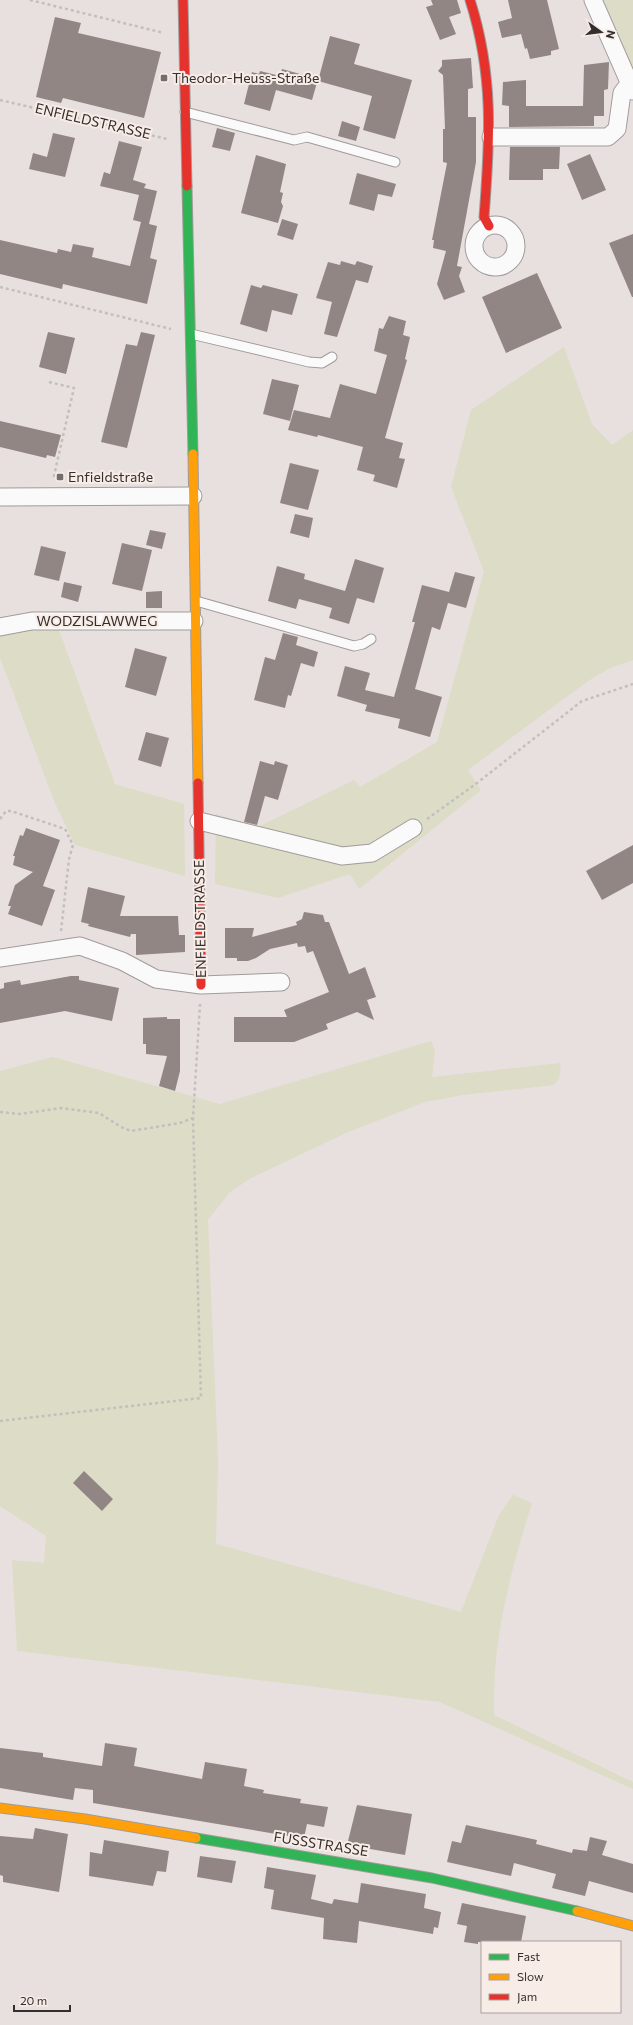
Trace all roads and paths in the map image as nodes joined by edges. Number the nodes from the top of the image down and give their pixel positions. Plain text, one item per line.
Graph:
1 (30, 0) edge
2 (183, 0) edge
3 (470, 0) edge
4 (593, 0) edge
5 (184, 38) junction
6 (631, 87) edge
7 (0, 100) edge
8 (185, 112) junction
9 (491, 137) junction
10 (186, 143) junction
11 (395, 162) dead end
12 (489, 226) dead end
13 (0, 287) edge
14 (190, 334) junction
15 (332, 357) dead end
16 (49, 382) dead end
17 (49, 496) junction
18 (192, 496) junction
19 (0, 497) edge
20 (194, 601) junction
21 (194, 620) junction
22 (0, 627) edge
23 (370, 639) dead end
24 (633, 684) edge
25 (0, 819) edge
26 (198, 822) junction
27 (413, 828) joint
28 (58, 949) junction
29 (0, 958) edge
30 (281, 982) dead end
31 (200, 985) junction
32 (0, 1112) edge
33 (193, 1118) junction
34 (0, 1421) edge
35 (0, 1808) edge
36 (633, 1926) edge

1 - 5 path
2 - 5 street, ENFIELDSTRASSE
3 - 9 street
4 - 6 street
5 - 8 street, ENFIELDSTRASSE
6 - 9 street
7 - 10 path, ENFIELDSTRASSE
8 - 10 street, ENFIELDSTRASSE
8 - 11 lane
9 - 12 street
10 - 14 street, ENFIELDSTRASSE
13 - 14 path
14 - 15 lane
14 - 18 street, ENFIELDSTRASSE
16 - 17 path
17 - 18 street
17 - 19 street
18 - 20 street, ENFIELDSTRASSE
20 - 21 street, ENFIELDSTRASSE
20 - 23 lane
21 - 22 street, WODZISLAWWEG
21 - 26 street, ENFIELDSTRASSE
24 - 27 path
25 - 28 path
26 - 27 street
26 - 31 street, ENFIELDSTRASSE
28 - 29 street
28 - 31 street
30 - 31 street, ENFIELDSTRASSE
31 - 33 path
32 - 33 path
33 - 34 path
35 - 36 street, FUSSSTRASSE

